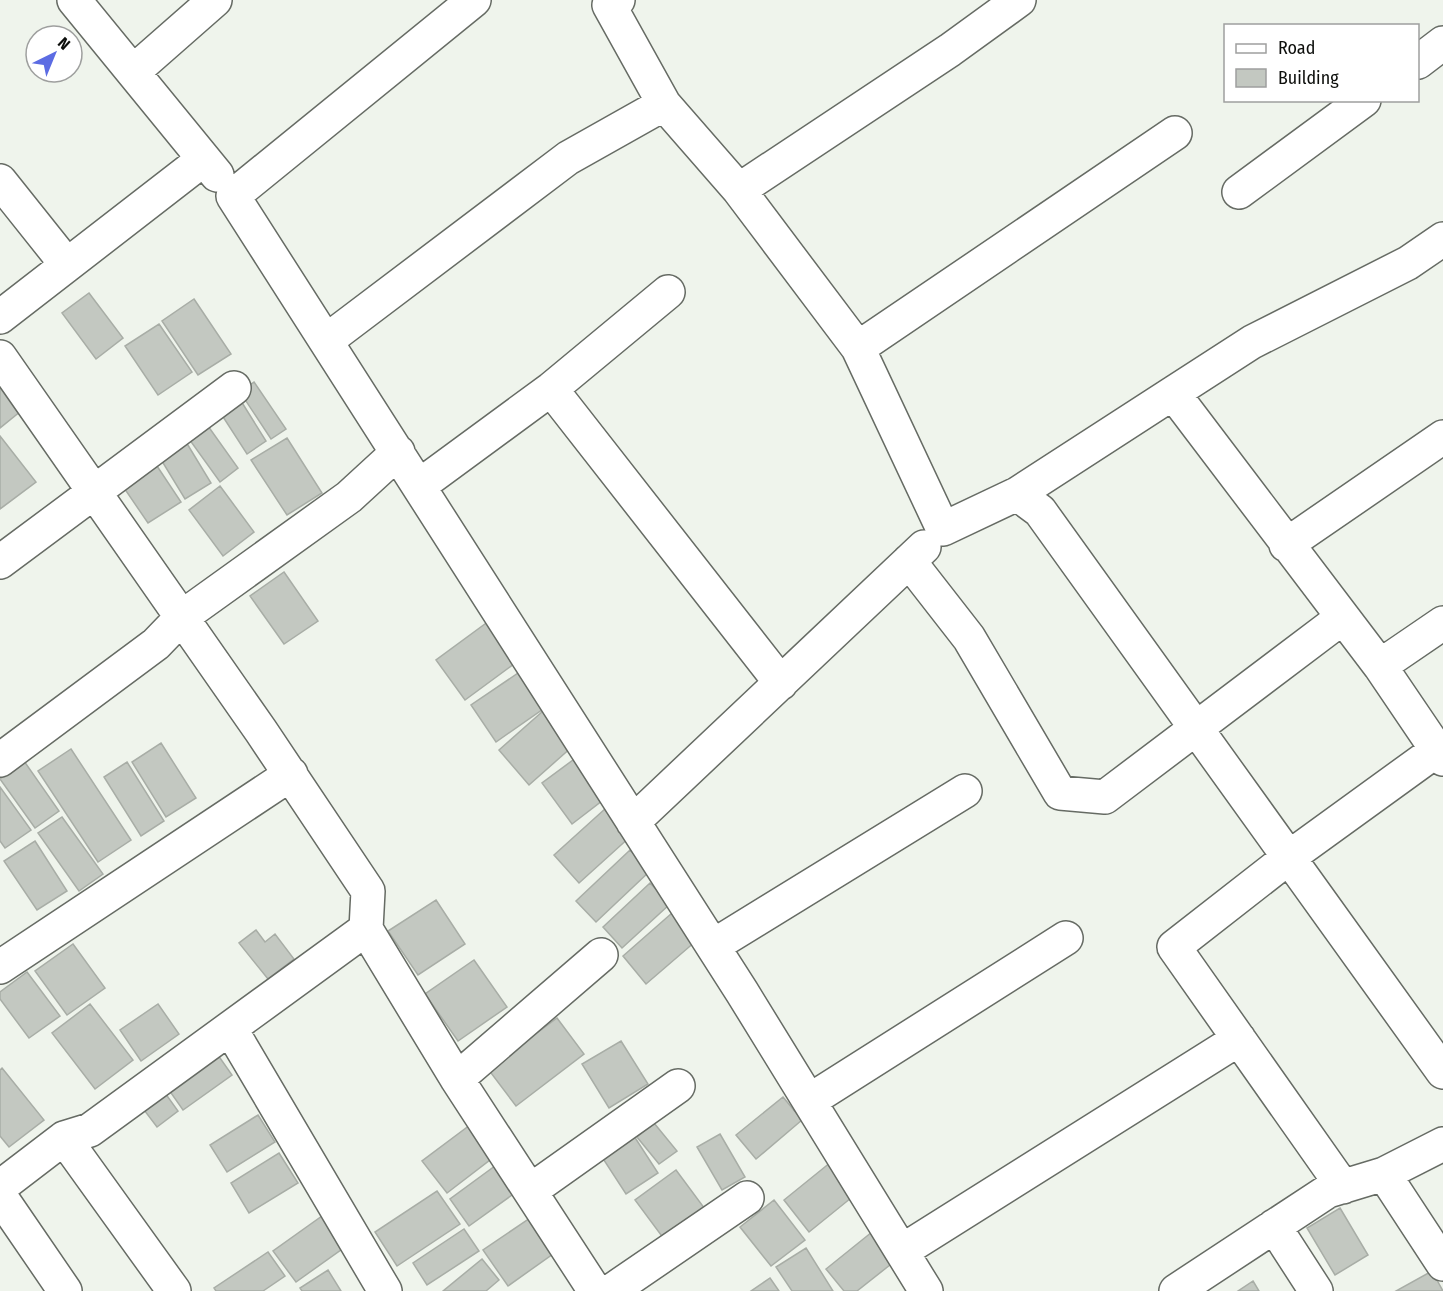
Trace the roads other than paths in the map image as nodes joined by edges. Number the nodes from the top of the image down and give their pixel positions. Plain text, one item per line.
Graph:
1 (74, 0) edge
2 (215, 0) edge
3 (474, 0) edge
4 (1019, 0) edge
5 (611, 2) edge
6 (1443, 43) edge
7 (1419, 61) edge
8 (133, 72) junction
9 (1361, 102) edge
10 (664, 104) junction
11 (1175, 133) dead end
12 (204, 159) junction
13 (0, 181) edge
14 (739, 190) junction
15 (1239, 192) dead end
16 (233, 196) junction
17 (1443, 239) edge
18 (67, 264) junction
19 (668, 292) dead end
20 (0, 317) edge
21 (326, 341) junction
22 (858, 348) junction
23 (0, 357) edge
24 (234, 388) dead end
25 (550, 388) junction
26 (1173, 393) junction
27 (1443, 438) edge
28 (398, 452) junction
29 (419, 486) junction
30 (94, 492) junction
31 (1017, 494) junction
32 (943, 529) junction
33 (1286, 545) junction
34 (909, 561) junction
35 (0, 562) edge
36 (182, 617) junction
37 (1342, 618) junction
38 (1443, 623) edge
39 (1380, 666) junction
40 (781, 683) junction
41 (1195, 728) junction
42 (1440, 755) edge
43 (0, 760) edge
44 (291, 774) junction
45 (965, 791) dead end
46 (633, 822) junction
47 (1288, 858) junction
48 (366, 929) junction
49 (1066, 938) dead end
50 (713, 946) junction
51 (601, 955) dead end
52 (0, 967) edge
53 (230, 1028) junction
54 (1239, 1039) junction
55 (1443, 1072) edge
56 (457, 1079) junction
57 (678, 1086) dead end
58 (809, 1101) junction
59 (64, 1138) junction
60 (1443, 1144) edge
61 (1384, 1174) junction
62 (0, 1187) edge
63 (1343, 1187) junction
64 (530, 1191) junction
65 (0, 1196) edge
66 (747, 1198) dead end
67 (1274, 1226) junction
68 (1439, 1248) edge
69 (902, 1251) junction
70 (1187, 1288) edge
71 (65, 1291) edge
72 (174, 1291) edge
73 (385, 1291) edge
74 (595, 1291) edge
75 (611, 1291) edge
76 (926, 1291) edge
77 (1317, 1291) edge

1 - 8 street
2 - 8 street
3 - 16 street
4 - 14 street
5 - 10 street
6 - 7 street
8 - 12 street
9 - 15 street
10 - 14 street
10 - 21 street
11 - 22 street
12 - 16 street
12 - 18 street
13 - 18 street
14 - 22 street
16 - 21 street
17 - 26 street
18 - 20 street
19 - 25 street
21 - 28 street
22 - 32 street
23 - 30 street
24 - 30 street
25 - 29 street
25 - 40 street
26 - 31 street
26 - 33 street
27 - 33 street
28 - 29 street
28 - 36 street
29 - 46 street
30 - 35 street
30 - 36 street
31 - 32 street
31 - 41 street
32 - 34 street
33 - 37 street
34 - 40 street
34 - 41 street
36 - 43 street
36 - 44 street
37 - 39 street
37 - 41 street
38 - 39 street
39 - 42 street
40 - 46 street
41 - 47 street
42 - 47 street
44 - 48 street
44 - 52 street
45 - 50 street
46 - 50 street
47 - 54 street
47 - 55 street
48 - 53 street
48 - 56 street
49 - 58 street
50 - 58 street
51 - 56 street
53 - 59 street
53 - 73 street
54 - 63 street
54 - 69 street
56 - 64 street
57 - 64 street
58 - 69 street
59 - 62 street
59 - 72 street
60 - 61 street
61 - 63 street
61 - 68 street
63 - 67 street
64 - 74 street
65 - 71 street
66 - 75 street
67 - 70 street
67 - 77 street
69 - 76 street

